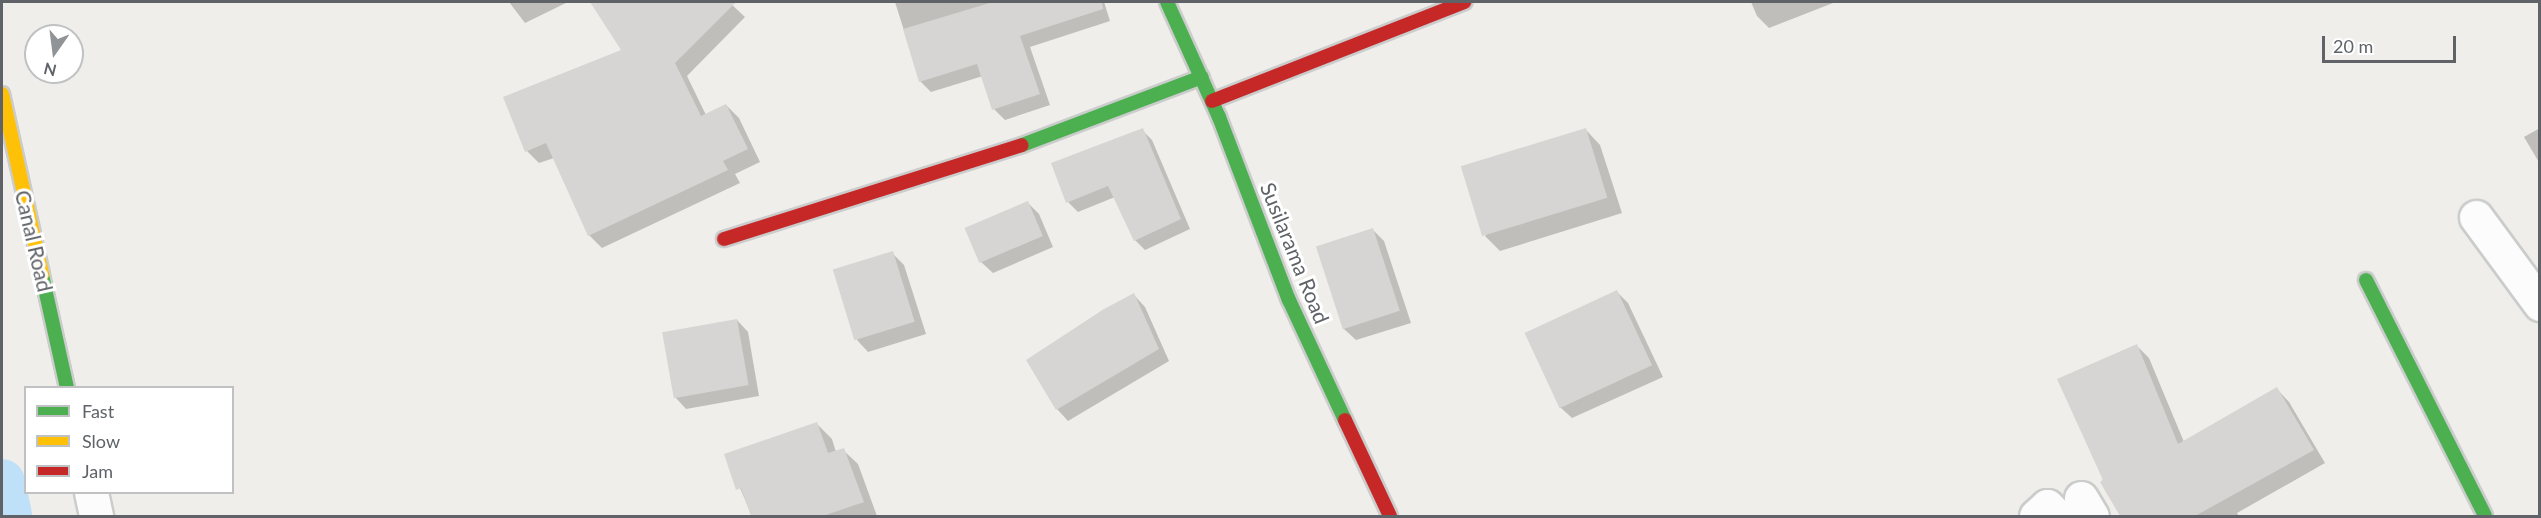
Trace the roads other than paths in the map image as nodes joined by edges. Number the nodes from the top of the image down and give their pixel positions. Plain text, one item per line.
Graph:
1 (1167, 2) edge
2 (1464, 2) edge
3 (1202, 77) junction
4 (2, 94) edge
5 (1212, 101) junction
6 (2476, 217) dead end
7 (724, 239) dead end
8 (2366, 280) dead end
9 (2540, 304) edge
10 (67, 386) edge
11 (91, 494) edge
12 (2077, 510) edge
13 (96, 516) edge
14 (1390, 516) edge
15 (2036, 516) edge
16 (2485, 516) edge

1 - 3 street, Susilarama Road
2 - 5 street
3 - 5 street, Susilarama Road
3 - 7 street
4 - 10 street, Canal Road
5 - 14 street, Susilarama Road
6 - 9 street
8 - 16 street
11 - 13 street
12 - 15 street

